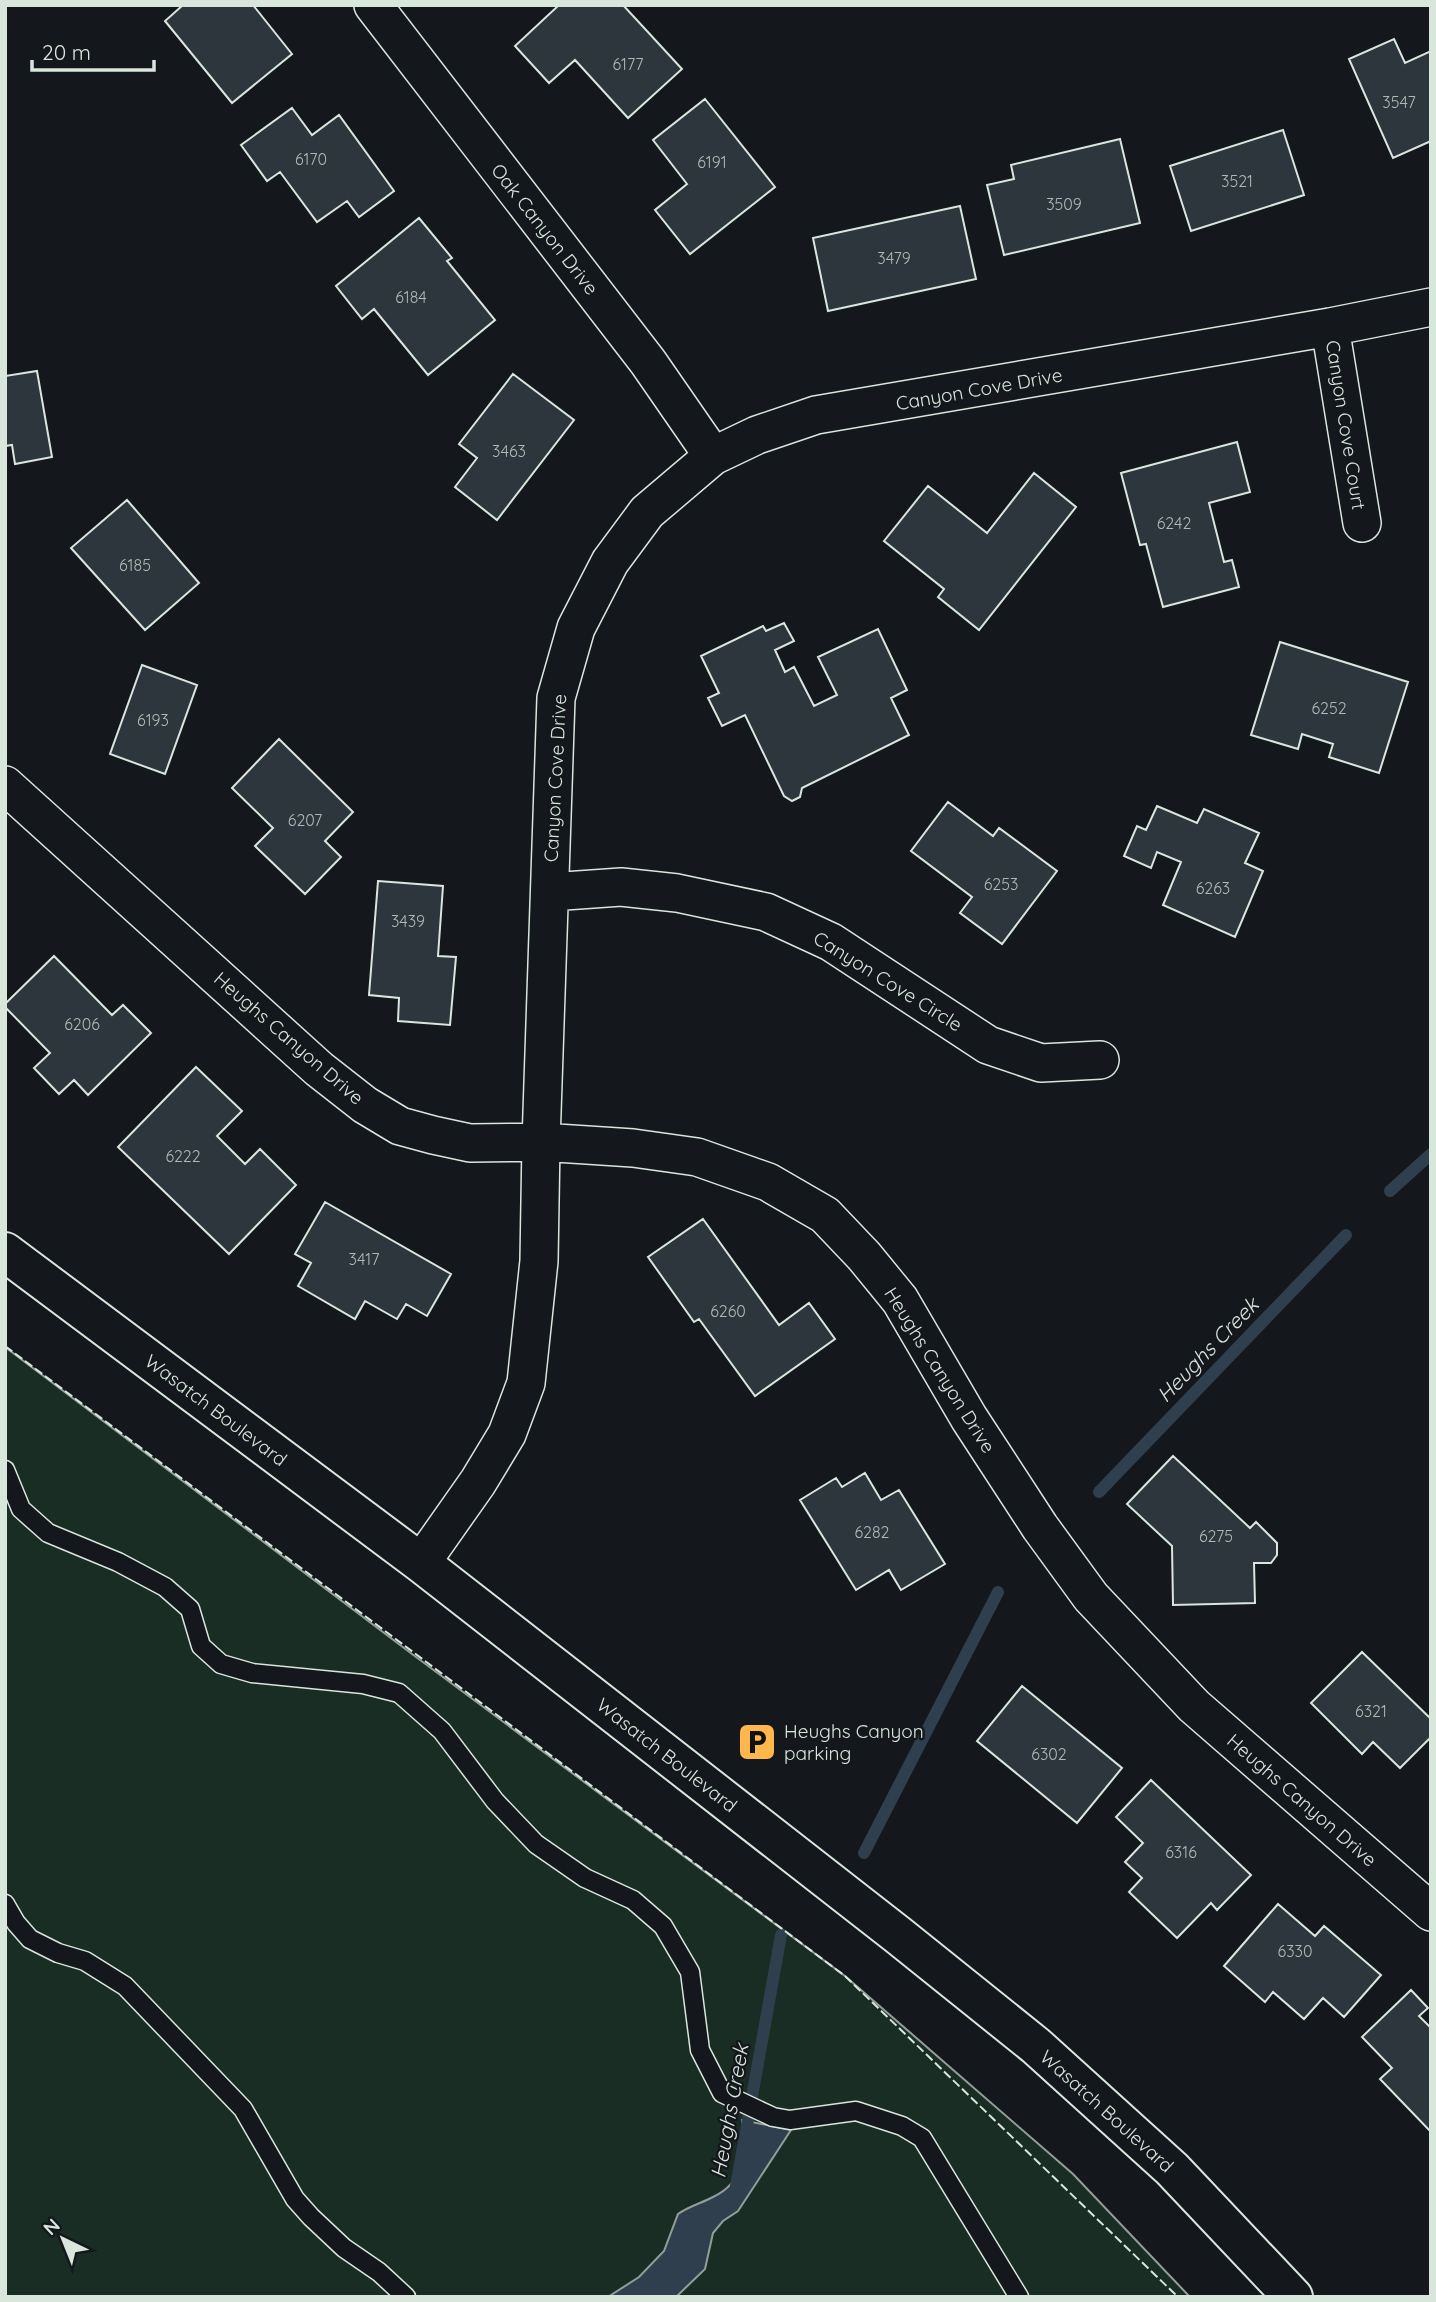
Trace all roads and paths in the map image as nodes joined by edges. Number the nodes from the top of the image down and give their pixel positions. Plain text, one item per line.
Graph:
1 (373, 5) edge
2 (1431, 307) edge
3 (1330, 327) junction
4 (713, 456) junction
5 (1362, 523) dead end
6 (5, 785) edge
7 (550, 892) junction
8 (1100, 1060) dead end
9 (541, 1142) junction
10 (5, 1252) edge
11 (5, 1471) edge
12 (421, 1563) junction
13 (5, 1905) edge
14 (1431, 1912) edge
15 (406, 2297) edge
16 (1019, 2297) edge
17 (1293, 2297) edge

1 - 4 street, Oak Canyon Drive
2 - 3 street, Canyon Cove Drive
3 - 4 street, Canyon Cove Drive
3 - 5 street, Canyon Cove Court
4 - 7 street, Canyon Cove Drive
6 - 9 street, Heughs Canyon Drive
7 - 8 street, Canyon Cove Circle
7 - 9 street, Canyon Cove Drive
9 - 12 street, Canyon Cove Drive
9 - 14 street, Heughs Canyon Drive
10 - 12 street, Wasatch Boulevard
11 - 16 lane
12 - 17 street, Wasatch Boulevard
13 - 15 lane

